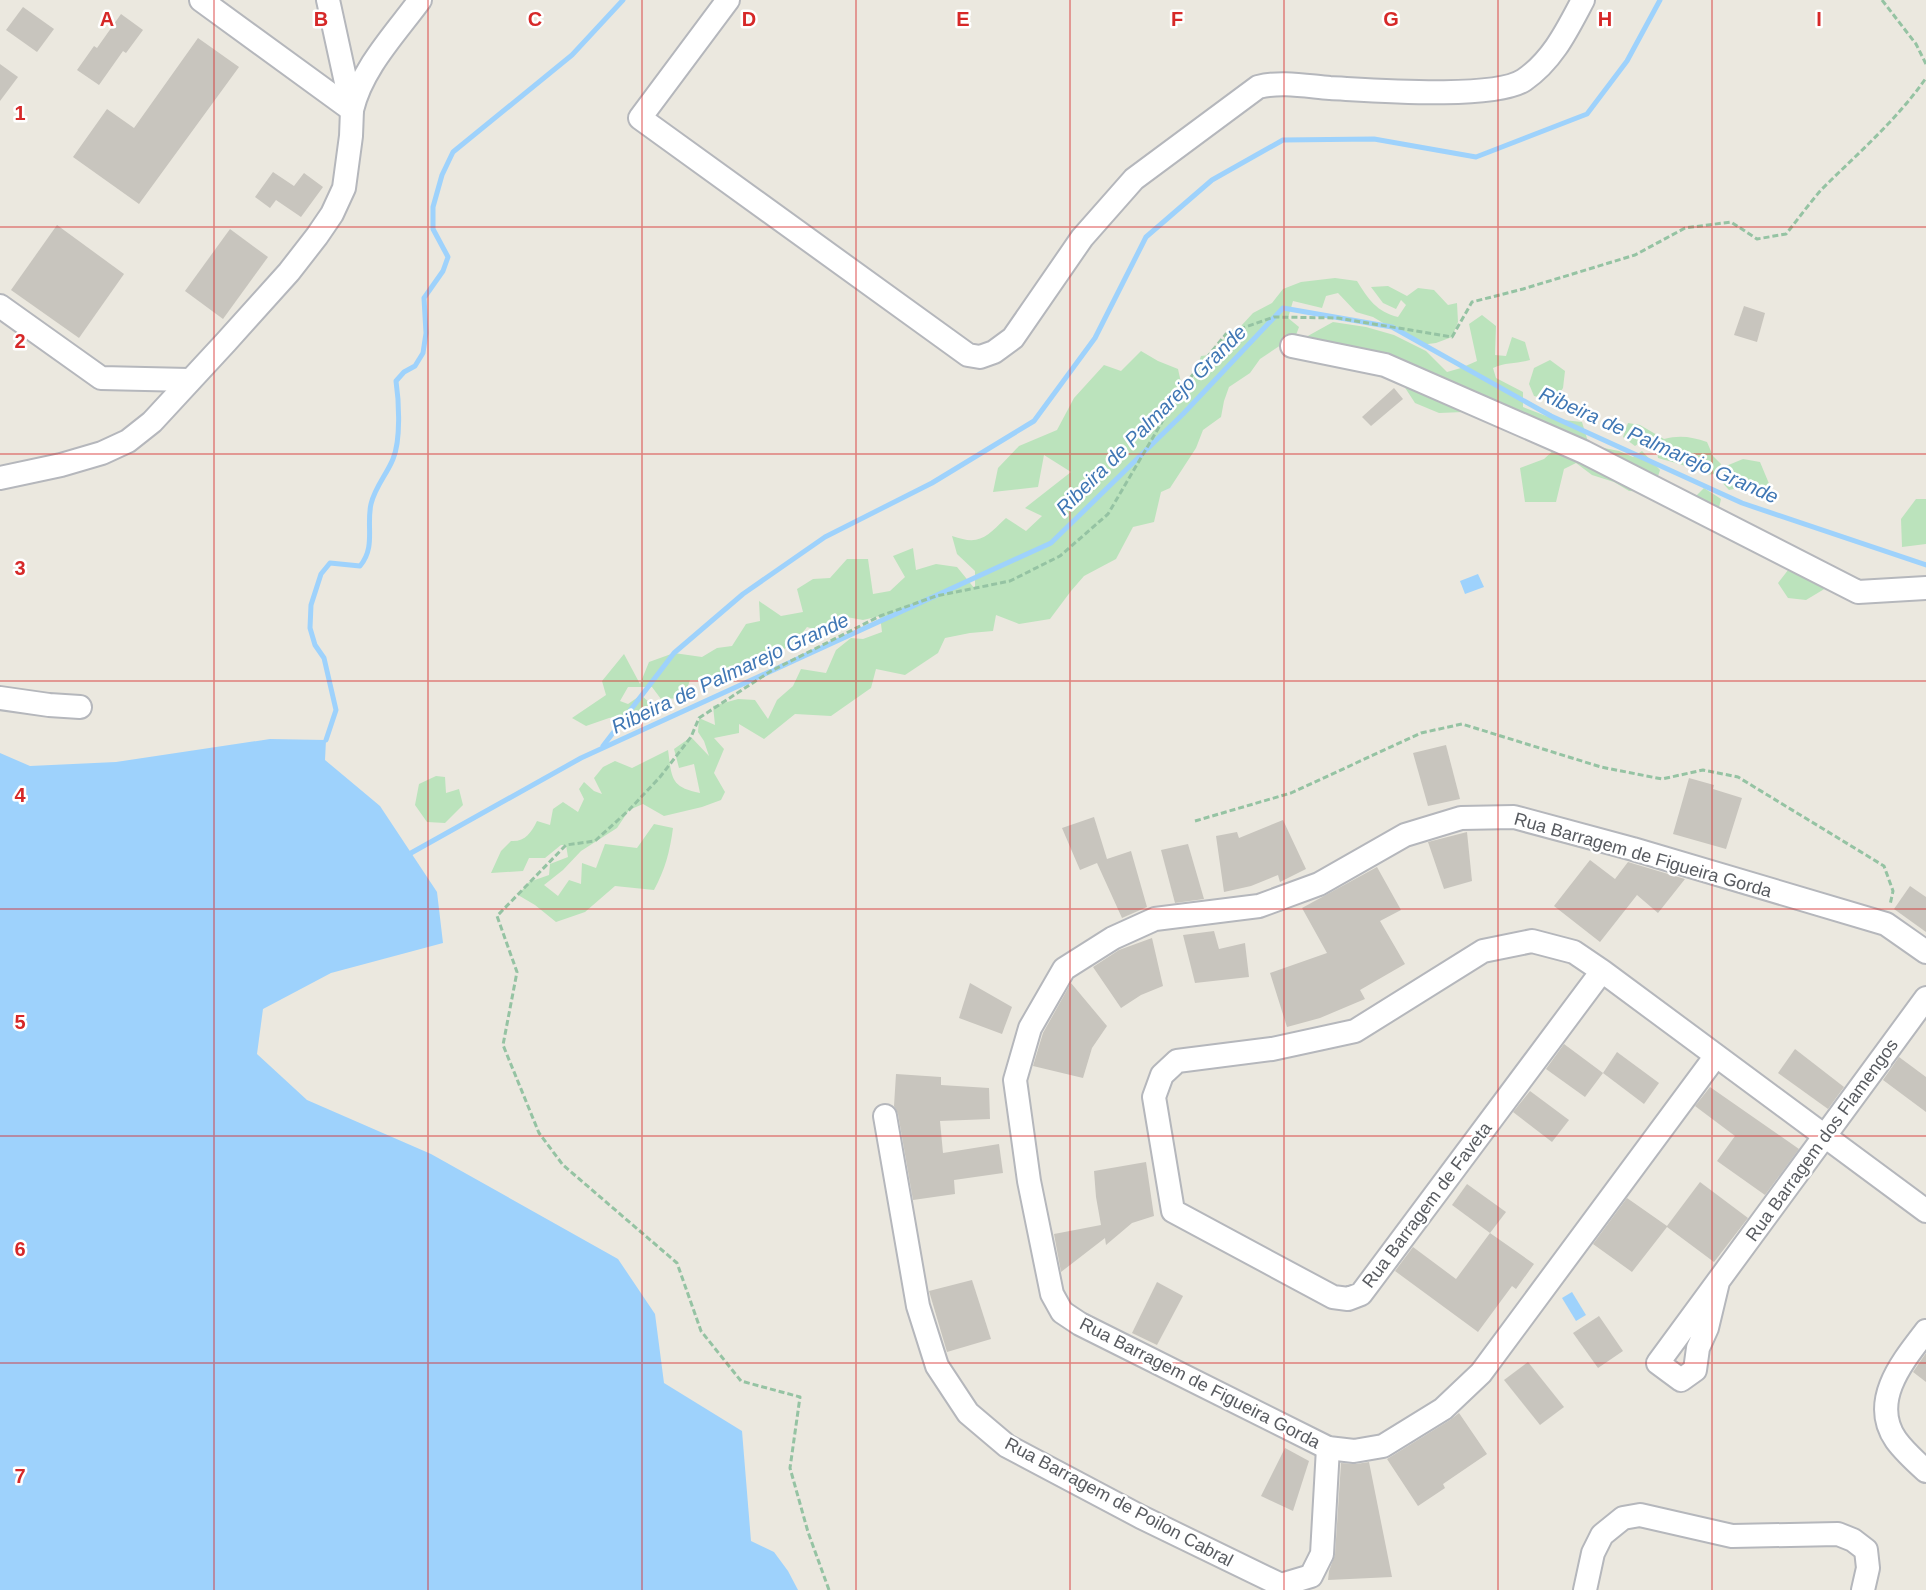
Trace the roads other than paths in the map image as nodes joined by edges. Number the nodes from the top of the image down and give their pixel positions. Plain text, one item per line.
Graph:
1 (201, 0) edge
2 (328, 0) edge
3 (420, 0) edge
4 (728, 0) edge
5 (1583, 0) edge
6 (352, 110) junction
7 (0, 306) edge
8 (1292, 346) dead end
9 (189, 380) junction
10 (0, 478) edge
11 (1926, 588) edge
12 (0, 698) edge
13 (80, 707) dead end
14 (1926, 952) edge
15 (1602, 971) junction
16 (1926, 998) edge
17 (1715, 1057) junction
18 (885, 1116) dead end
19 (1825, 1135) junction
20 (1926, 1211) edge
21 (1718, 1282) dead end
22 (1926, 1331) edge
23 (1328, 1448) junction
24 (1926, 1471) edge
25 (1585, 1590) edge
26 (1863, 1590) edge

1 - 6 street
2 - 6 street
3 - 6 street
4 - 5 street
6 - 9 street
7 - 9 street
8 - 11 street
9 - 10 street
12 - 13 street
14 - 23 street, Rua Barragem de Figueira Gorda
15 - 15 street, Rua Barragem de Faveta
15 - 17 street, Rua Barragem de Faveta
16 - 19 street, Rua Barragem dos Flamengos
17 - 19 street, Rua Barragem de Faveta
17 - 23 street, Rua Barragem de Figueira Gorda
18 - 23 street, Rua Barragem de Poilon Cabral
19 - 20 street, Rua Barragem de Faveta
19 - 21 street, Rua Barragem dos Flamengos
22 - 24 street
25 - 26 street

